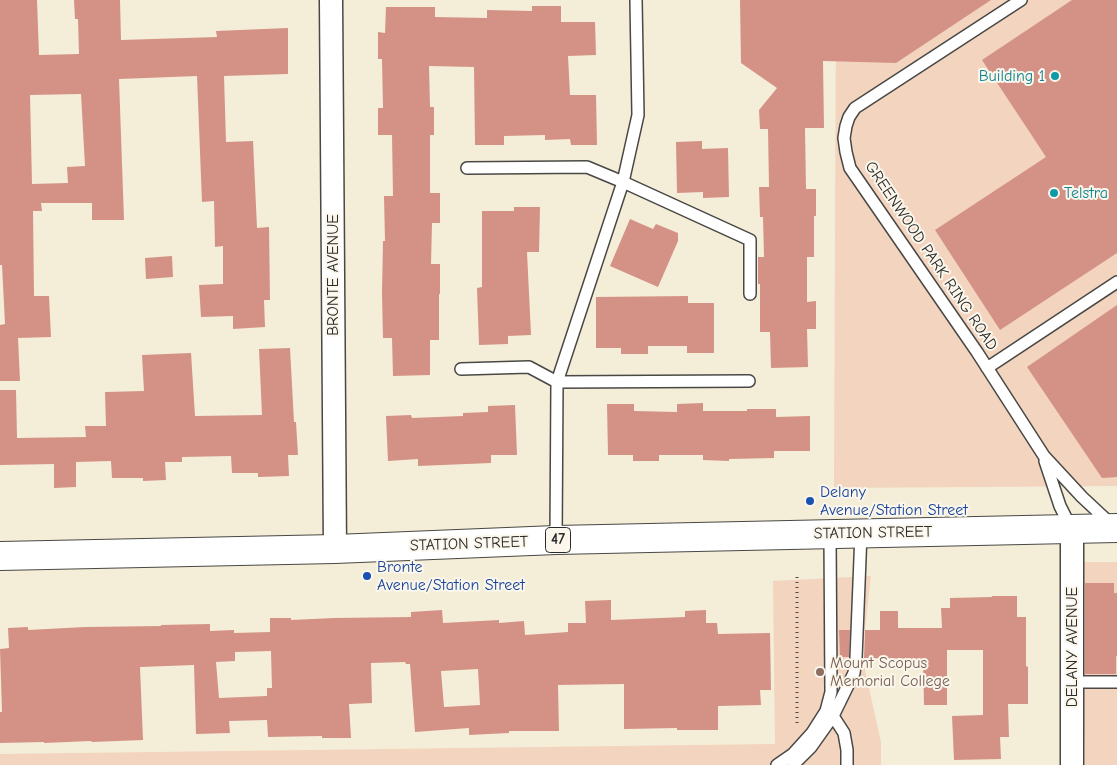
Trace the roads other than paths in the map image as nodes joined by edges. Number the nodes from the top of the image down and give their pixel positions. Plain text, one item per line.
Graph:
1 (331, 0) edge
2 (636, 0) edge
3 (1021, 0) edge
4 (467, 168) dead end
5 (623, 182) junction
6 (1117, 282) edge
7 (750, 294) dead end
8 (987, 368) junction
9 (462, 369) dead end
10 (749, 381) dead end
11 (557, 382) junction
12 (1044, 456) junction
13 (1116, 528) edge
14 (1072, 529) junction
15 (830, 534) junction
16 (861, 534) junction
17 (556, 540) junction
18 (335, 549) junction
19 (0, 556) edge
20 (1072, 682) junction
21 (1117, 682) edge
22 (829, 714) junction
23 (777, 765) edge
24 (793, 765) edge
25 (847, 765) edge
26 (1072, 765) edge

1 - 18 street, BRONTE AVENUE
2 - 5 lane
3 - 8 lane, GREENWOOD PARK RING ROAD
4 - 5 lane
5 - 7 lane
5 - 11 lane
6 - 8 lane
8 - 12 lane, GREENWOOD PARK RING ROAD
9 - 11 lane
10 - 11 lane
11 - 17 lane
12 - 13 lane
12 - 14 lane
13 - 14 main road, STATION STREET / 47
14 - 16 main road, STATION STREET / 47
14 - 20 street, DELANY AVENUE
15 - 16 main road, STATION STREET / 47
15 - 17 main road, STATION STREET / 47
15 - 22 lane
16 - 22 lane
17 - 18 main road, STATION STREET / 47
18 - 19 main road, STATION STREET / 47
20 - 21 lane
20 - 26 street, DELANY AVENUE
22 - 23 lane
22 - 24 lane
22 - 25 lane

